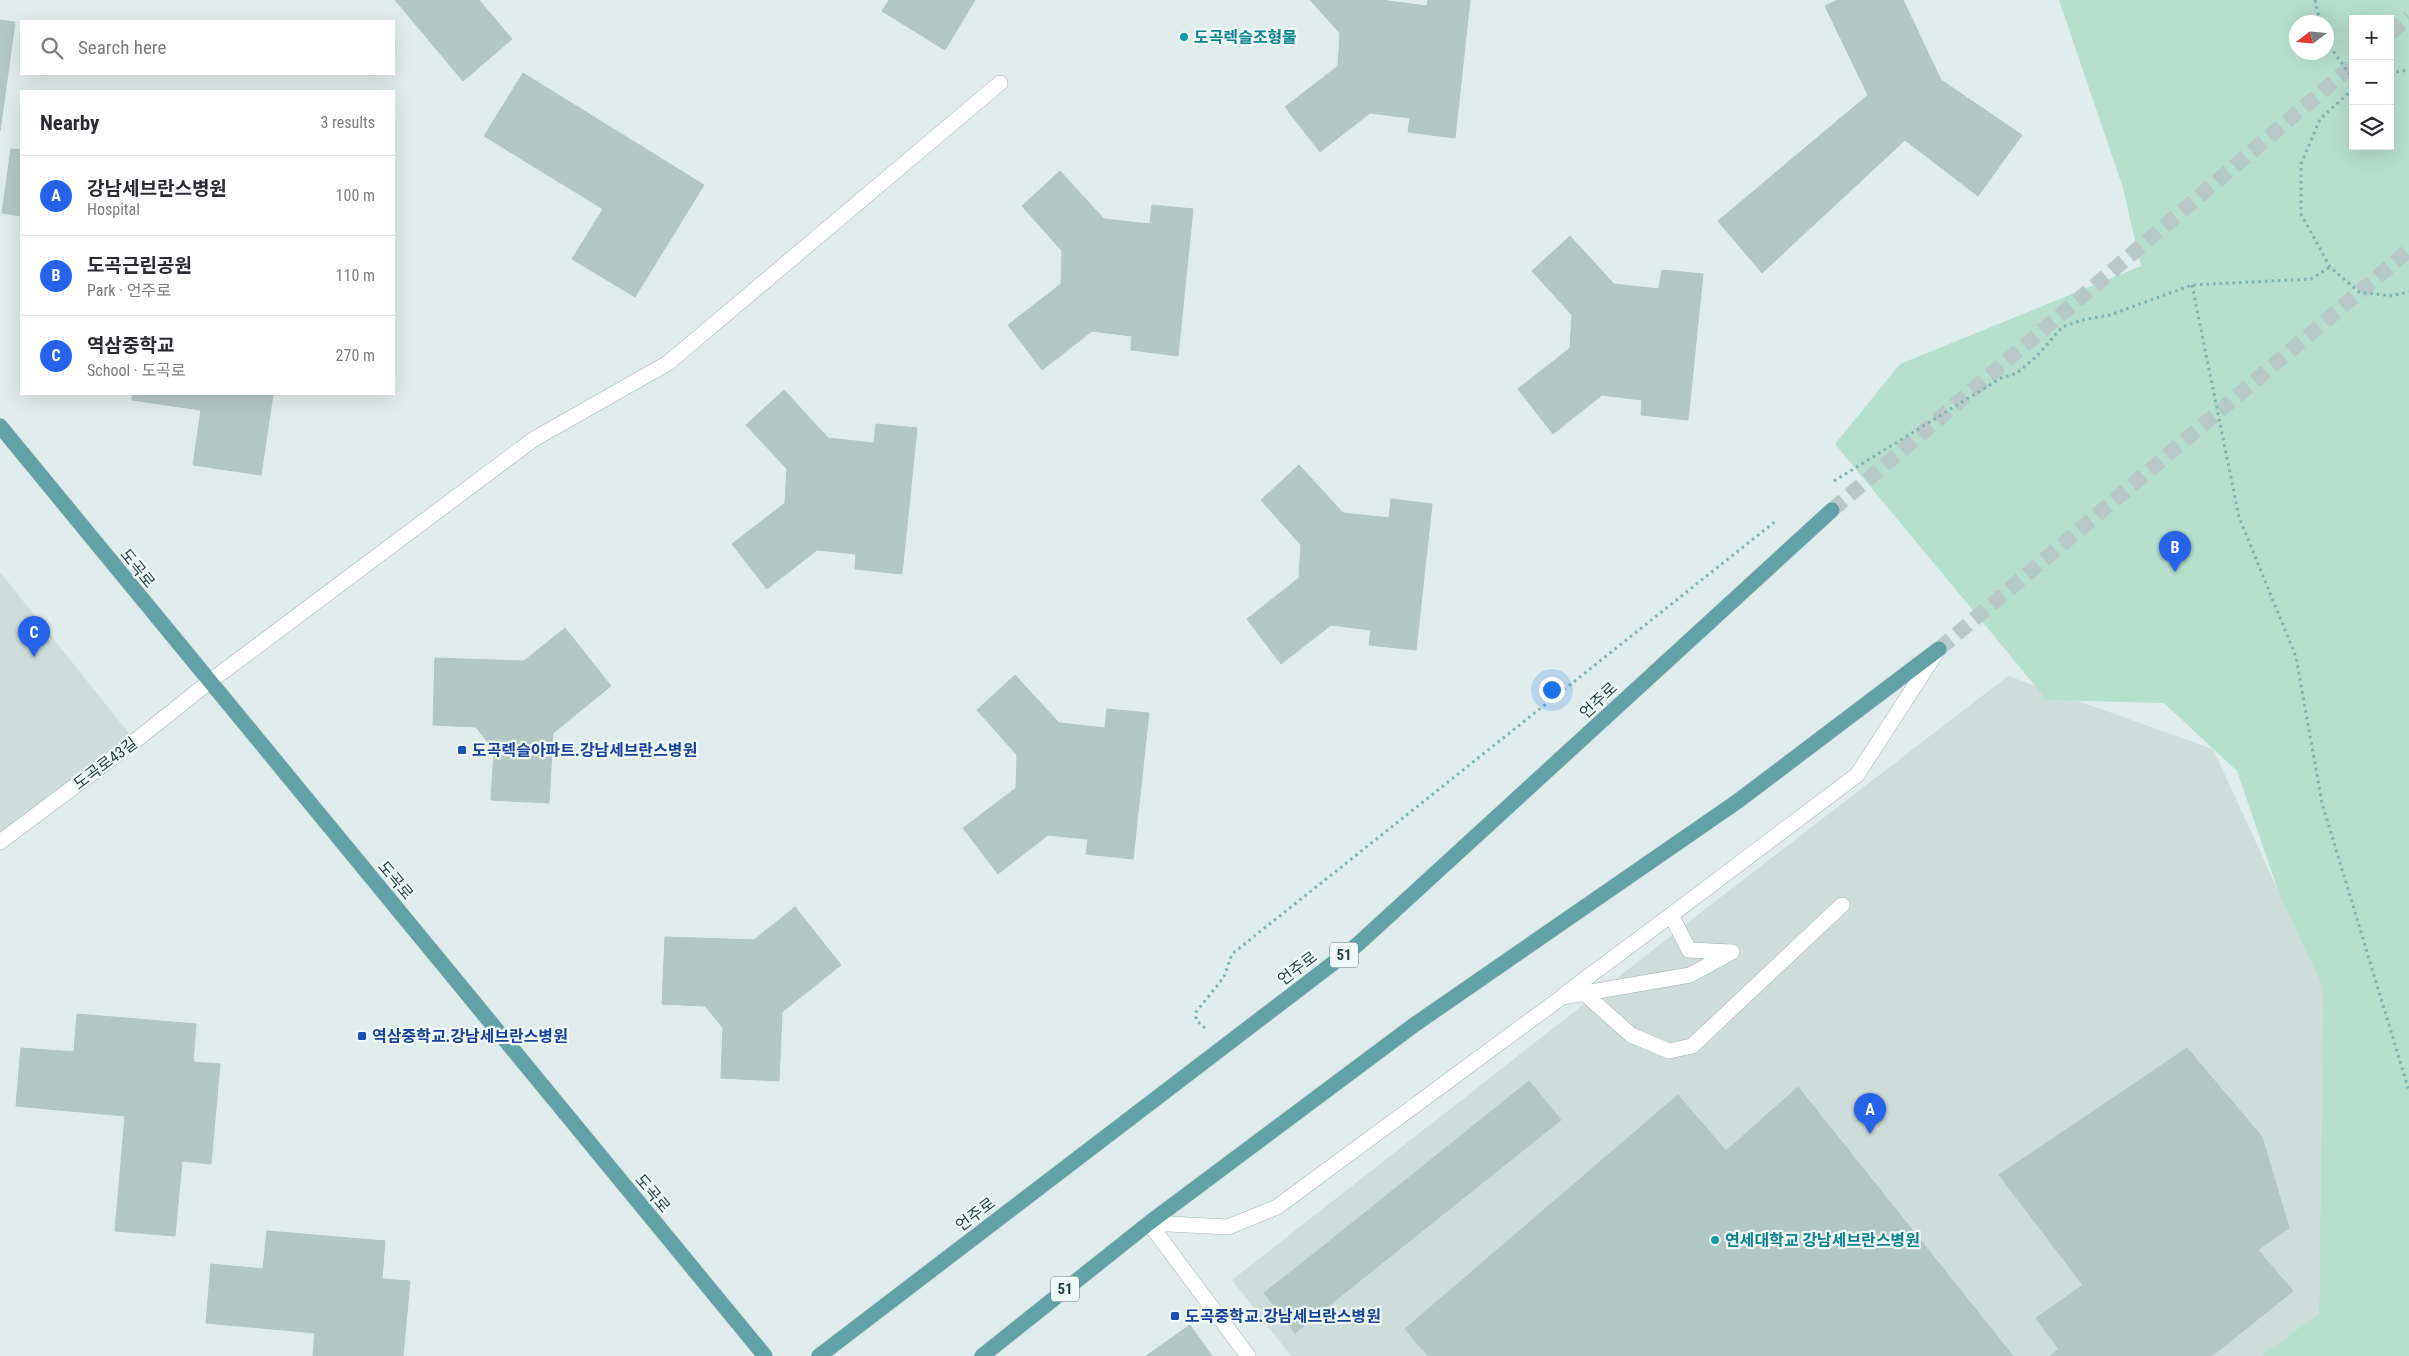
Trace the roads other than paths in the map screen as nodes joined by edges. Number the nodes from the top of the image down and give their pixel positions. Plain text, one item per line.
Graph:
1 (1000, 83) dead end
2 (0, 426) edge
3 (1832, 510) tunnel mouth
4 (1939, 649) joint
5 (209, 682) junction
6 (0, 842) edge
7 (1842, 905) dead end
8 (1671, 915) junction
9 (1584, 993) junction
10 (1562, 996) junction
11 (1149, 1223) junction
12 (765, 1356) edge
13 (819, 1356) edge
14 (982, 1356) edge
15 (1248, 1356) edge

1 - 5 street, 도곡로43길
2 - 5 main road, 도곡로
3 - 13 main road, 언주로 / 51
4 - 8 street
4 - 11 main road, 51
5 - 6 street, 도곡로43길
5 - 12 main road, 도곡로
7 - 9 street
8 - 9 street
8 - 10 street
9 - 10 street
10 - 11 street
11 - 14 main road, 51
11 - 15 street

